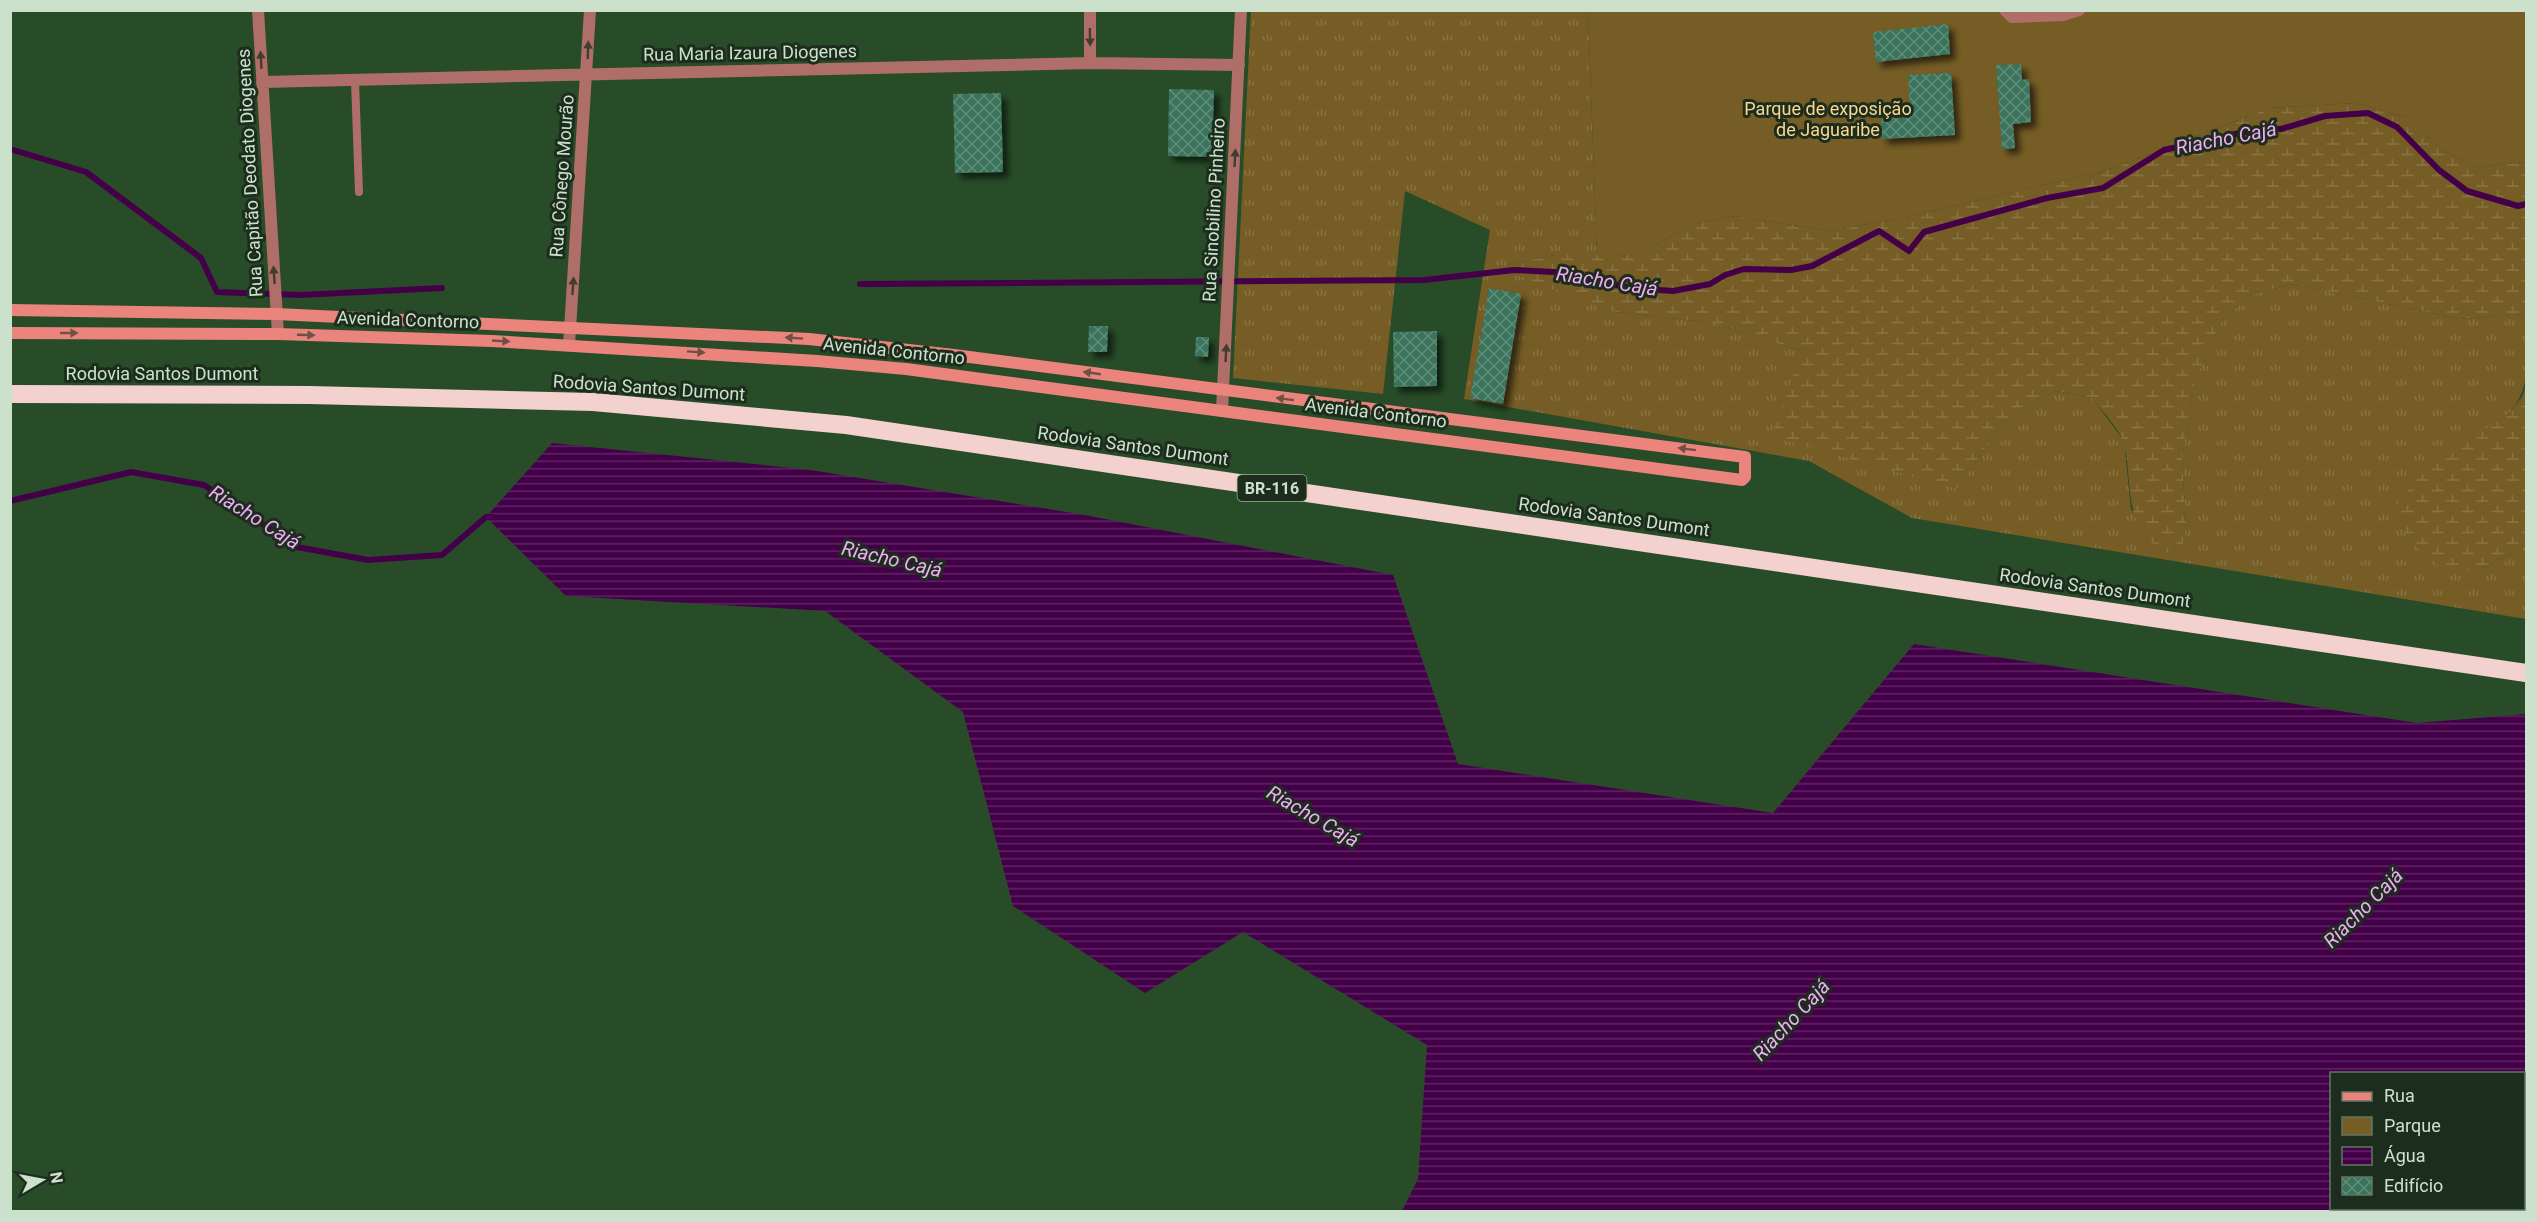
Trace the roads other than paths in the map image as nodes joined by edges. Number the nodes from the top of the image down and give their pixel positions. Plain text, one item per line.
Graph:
1 (258, 10) edge
2 (590, 10) edge
3 (1090, 10) edge
4 (1242, 10) edge
5 (2005, 10) edge
6 (2079, 10) edge
7 (1090, 63) junction
8 (1239, 65) junction
9 (587, 75) junction
10 (355, 81) junction
11 (262, 82) junction
12 (359, 192) dead end
13 (10, 310) edge
14 (276, 314) junction
15 (570, 326) junction
16 (10, 333) edge
17 (278, 334) junction
18 (569, 345) junction
19 (1224, 392) junction
20 (10, 394) edge
21 (1222, 411) junction
22 (1492, 425) junction
23 (1489, 446) junction
24 (2526, 674) edge

11 -> 1 street, Rua Capitão Deodato Diogenes
9 -> 2 street, Rua Cônego Mourão
3 -> 7 street
4 - 8 street, Rua Sinobilino Pinheiro
5 - 6 street
7 - 8 street, Rua Maria Izaura Diogenes
7 - 9 street, Rua Maria Izaura Diogenes
19 -> 8 street, Rua Sinobilino Pinheiro
9 - 10 street, Rua Maria Izaura Diogenes
15 -> 9 street, Rua Cônego Mourão
10 - 11 street, Rua Maria Izaura Diogenes
10 - 12 lane
14 -> 11 street, Rua Capitão Deodato Diogenes
13 - 14 street
14 - 15 street
14 - 17 street, Rua Capitão Deodato Diogenes
15 - 18 street, Rua Cônego Mourão
19 -> 15 street
16 -> 17 street, Avenida Contorno
17 -> 18 street, Avenida Contorno
18 -> 21 street, Avenida Contorno
19 - 21 street, Rua Sinobilino Pinheiro
22 -> 19 street
20 - 24 highway, Rodovia Santos Dumont / BR-116
21 - 23 street, Avenida Contorno
22 - 23 street
23 -> 22 street, Avenida Contorno

